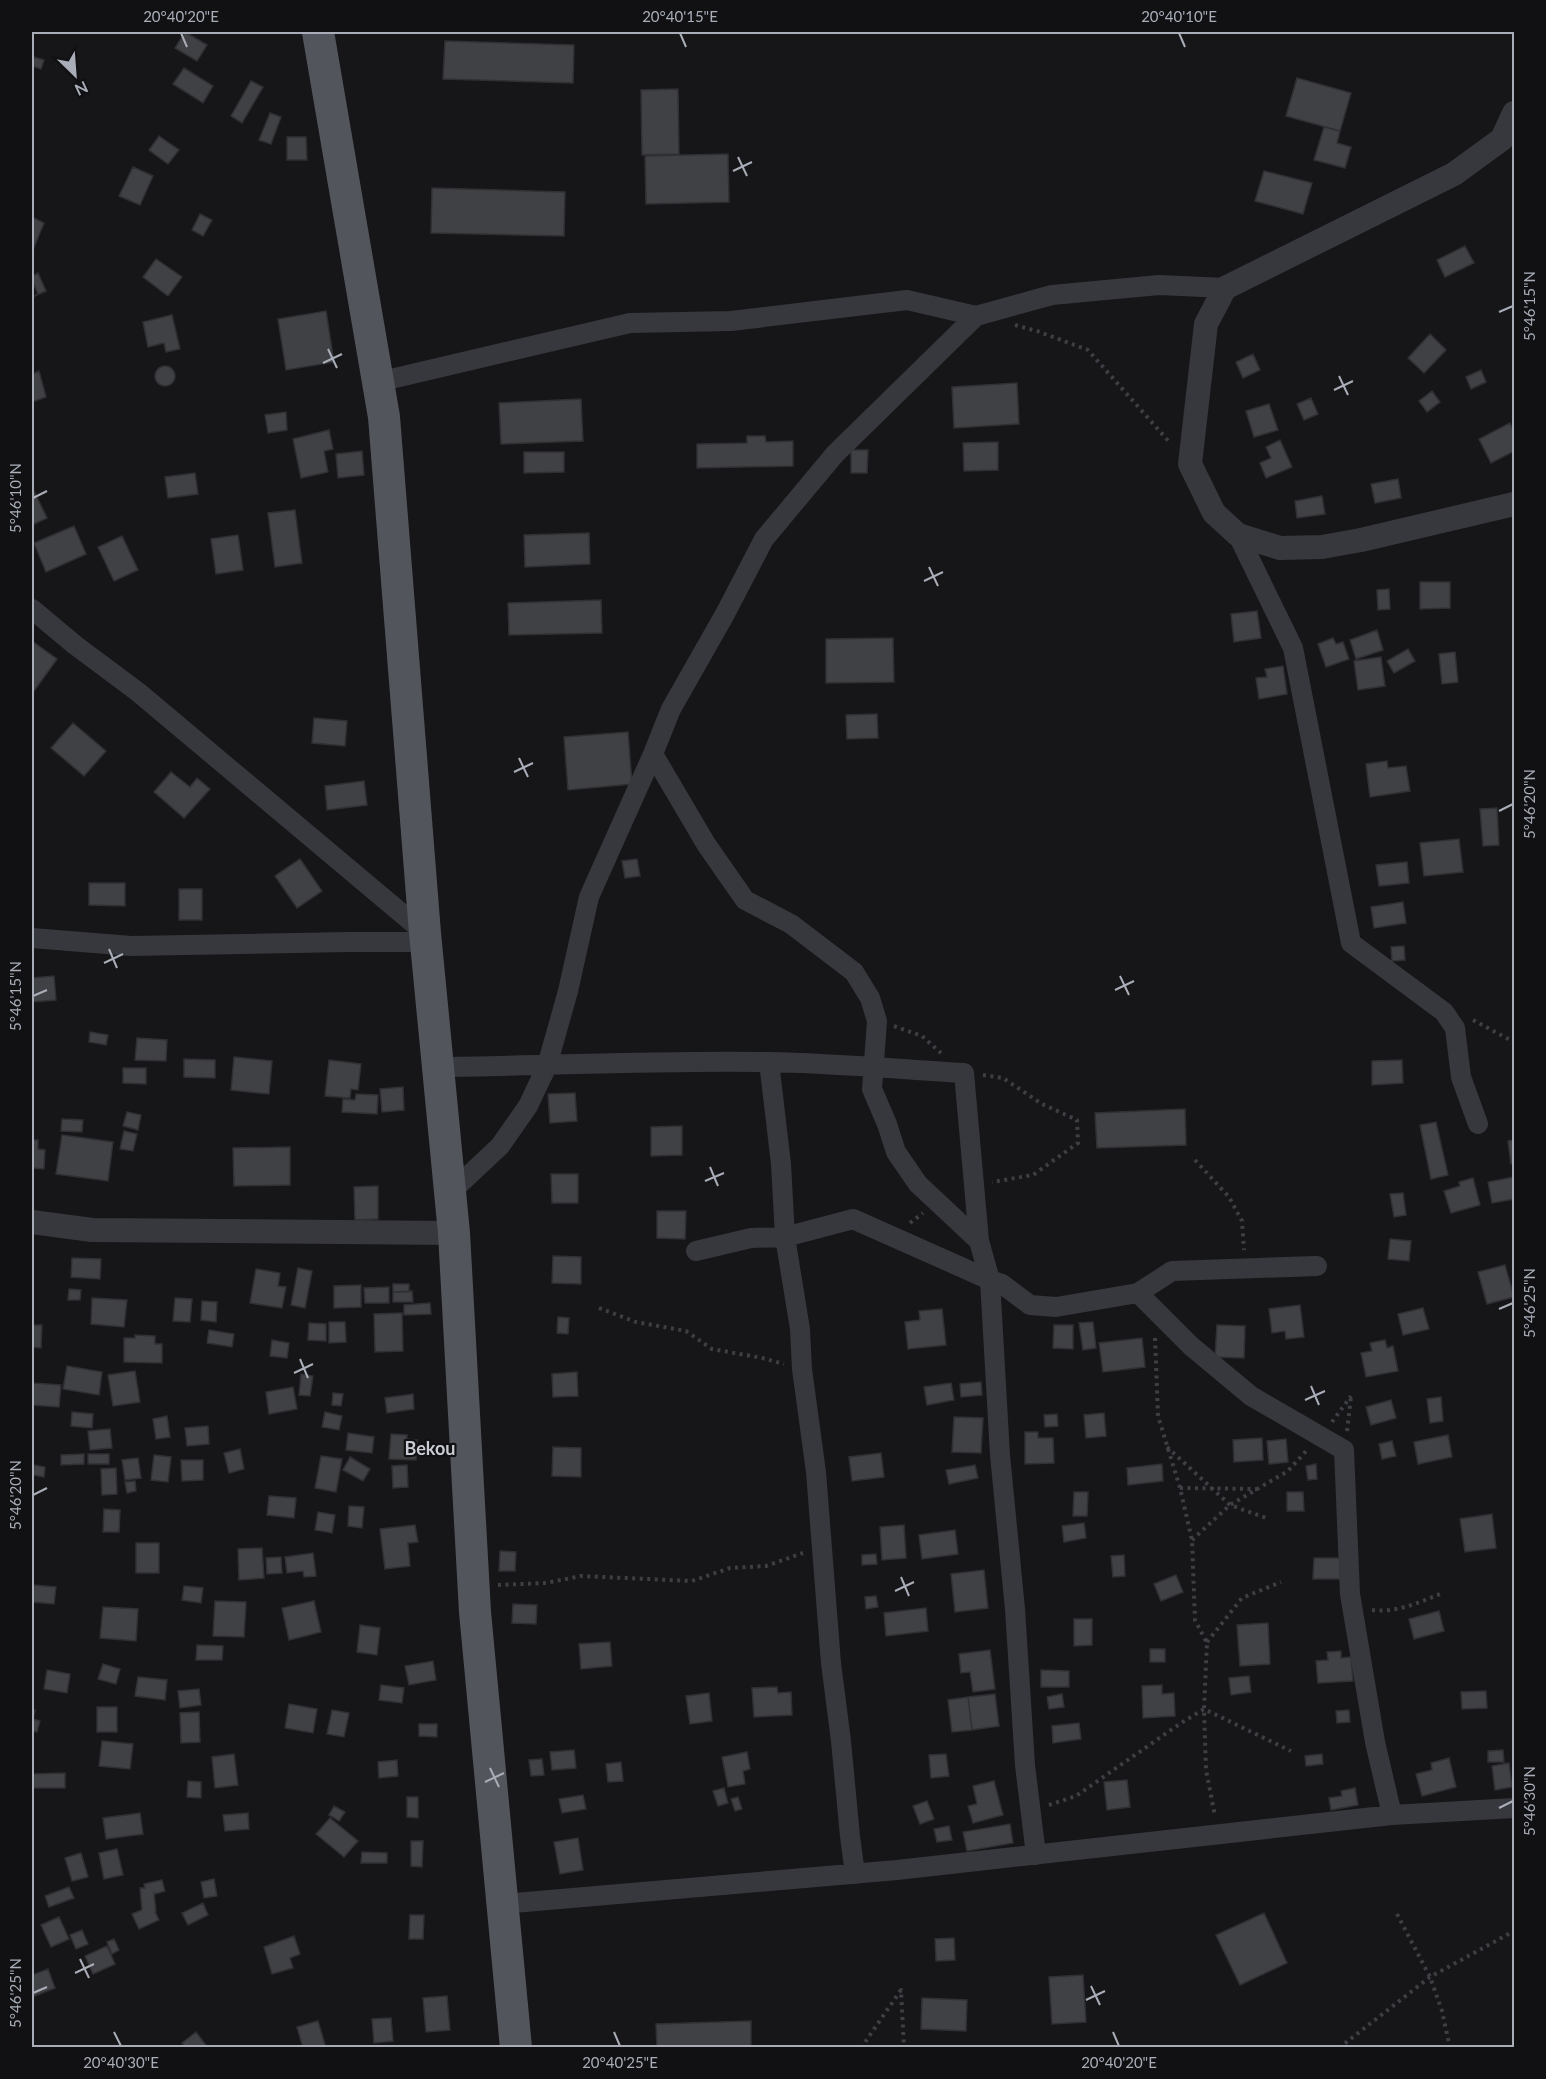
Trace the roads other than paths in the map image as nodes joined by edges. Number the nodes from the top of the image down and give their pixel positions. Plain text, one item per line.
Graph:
1 (318, 32) edge
2 (1515, 112) edge
3 (1225, 288) junction
4 (976, 316) junction
5 (378, 382) junction
6 (1515, 504) edge
7 (1238, 535) junction
8 (32, 609) edge
9 (653, 754) junction
10 (32, 938) edge
11 (425, 938) junction
12 (770, 1062) junction
13 (547, 1066) junction
14 (438, 1067) junction
15 (873, 1068) junction
16 (1478, 1124) dead end
17 (450, 1193) junction
18 (32, 1222) edge
19 (454, 1233) junction
20 (785, 1237) junction
21 (979, 1241) junction
22 (696, 1251) dead end
23 (1317, 1266) dead end
24 (990, 1280) junction
25 (1138, 1293) junction
26 (1515, 1808) edge
27 (1392, 1815) junction
28 (1036, 1855) junction
29 (855, 1874) junction
30 (502, 1904) junction
31 (516, 2048) edge

1 - 5 main road
2 - 3 street
3 - 4 street
3 - 7 street
4 - 5 street
4 - 9 street
5 - 11 main road
6 - 7 street
7 - 16 street
8 - 11 street
9 - 13 street
9 - 15 street
10 - 11 street
11 - 14 main road
12 - 13 street
12 - 15 street
12 - 20 street
13 - 14 street
13 - 17 street
14 - 17 main road
15 - 21 street
15 - 21 street
17 - 19 main road
18 - 19 street
19 - 30 main road
20 - 22 street
20 - 24 street
20 - 29 street
21 - 24 street
23 - 25 street
24 - 25 street
24 - 28 street
25 - 27 street
26 - 27 street
27 - 28 street
28 - 29 street
29 - 30 street
30 - 31 main road

